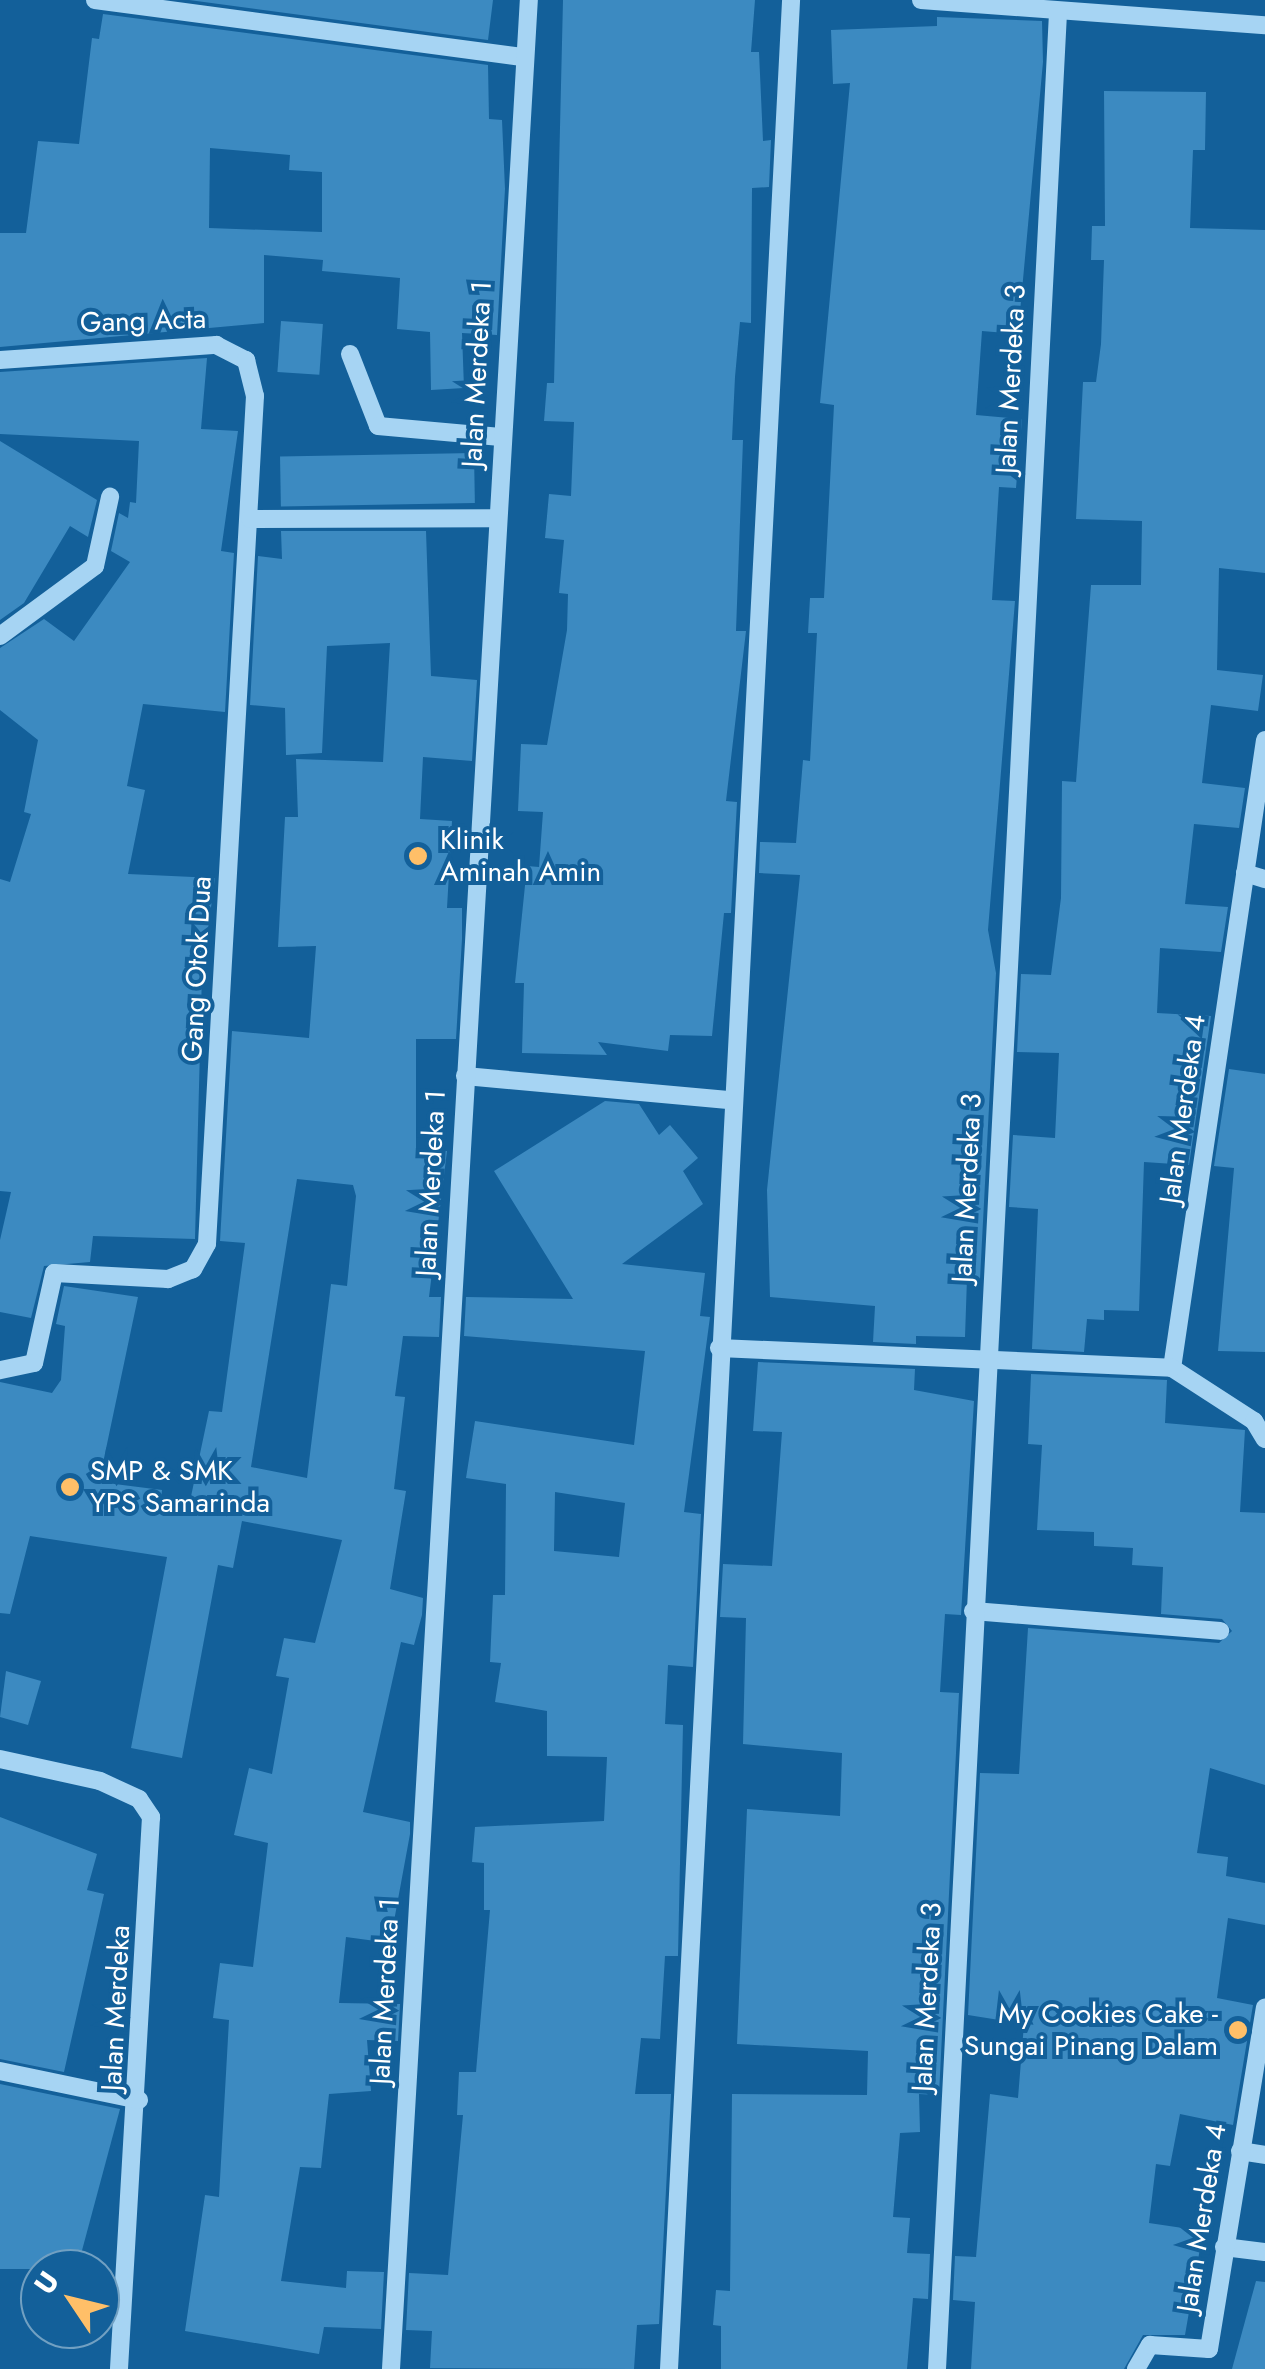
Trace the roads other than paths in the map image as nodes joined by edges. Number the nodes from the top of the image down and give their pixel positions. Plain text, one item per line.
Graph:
1 (96, 0) edge
2 (529, 0) edge
3 (791, 0) edge
4 (921, 0) edge
5 (1058, 11) junction
6 (1265, 25) edge
7 (522, 58) junction
8 (350, 354) dead end
9 (0, 360) edge
10 (255, 396) joint
11 (500, 437) junction
12 (110, 497) dead end
13 (496, 518) junction
14 (250, 520) junction
15 (0, 636) edge
16 (1265, 740) edge
17 (1246, 872) junction
18 (1265, 879) edge
19 (465, 1076) junction
20 (731, 1100) junction
21 (719, 1348) junction
22 (985, 1358) junction
23 (1172, 1368) junction
24 (0, 1370) edge
25 (1260, 1420) edge
26 (1265, 1439) edge
27 (973, 1610) junction
28 (1220, 1631) dead end
29 (0, 1759) edge
30 (1265, 2008) edge
31 (0, 2071) edge
32 (139, 2100) junction
33 (1240, 2151) junction
34 (1265, 2155) edge
35 (1224, 2247) junction
36 (1265, 2252) edge
37 (1210, 2349) junction
38 (119, 2369) edge
39 (391, 2369) edge
40 (669, 2369) edge
41 (936, 2369) edge
42 (1136, 2369) edge
43 (1216, 2369) edge

1 - 7 street
2 - 7 street, Jalan Merdeka 1
3 - 20 street
4 - 5 street
5 - 6 street
5 - 22 street, Jalan Merdeka 3
7 - 11 street, Jalan Merdeka 1
8 - 11 street
9 - 10 street, Gang Acta
10 - 14 street, Gang Otok Dua
11 - 13 street, Jalan Merdeka 1
12 - 15 street
13 - 14 street
13 - 19 street, Jalan Merdeka 1
14 - 24 street, Gang Otok Dua
16 - 17 street, Jalan Merdeka 4
17 - 18 street
17 - 23 street, Jalan Merdeka 4
19 - 20 street
19 - 39 street, Jalan Merdeka 1
20 - 21 street
21 - 22 street
21 - 40 street
22 - 23 street
22 - 27 street, Jalan Merdeka 3
23 - 25 street
25 - 26 street
27 - 28 street
27 - 41 street, Jalan Merdeka 3
29 - 32 street, Jalan Merdeka
30 - 33 street, Jalan Merdeka 4
31 - 32 street
32 - 38 street, Jalan Merdeka
33 - 34 street
33 - 35 street, Jalan Merdeka 4
35 - 36 street
35 - 37 street, Jalan Merdeka 4
37 - 42 street, Jalan Merdeka 4
37 - 43 street

